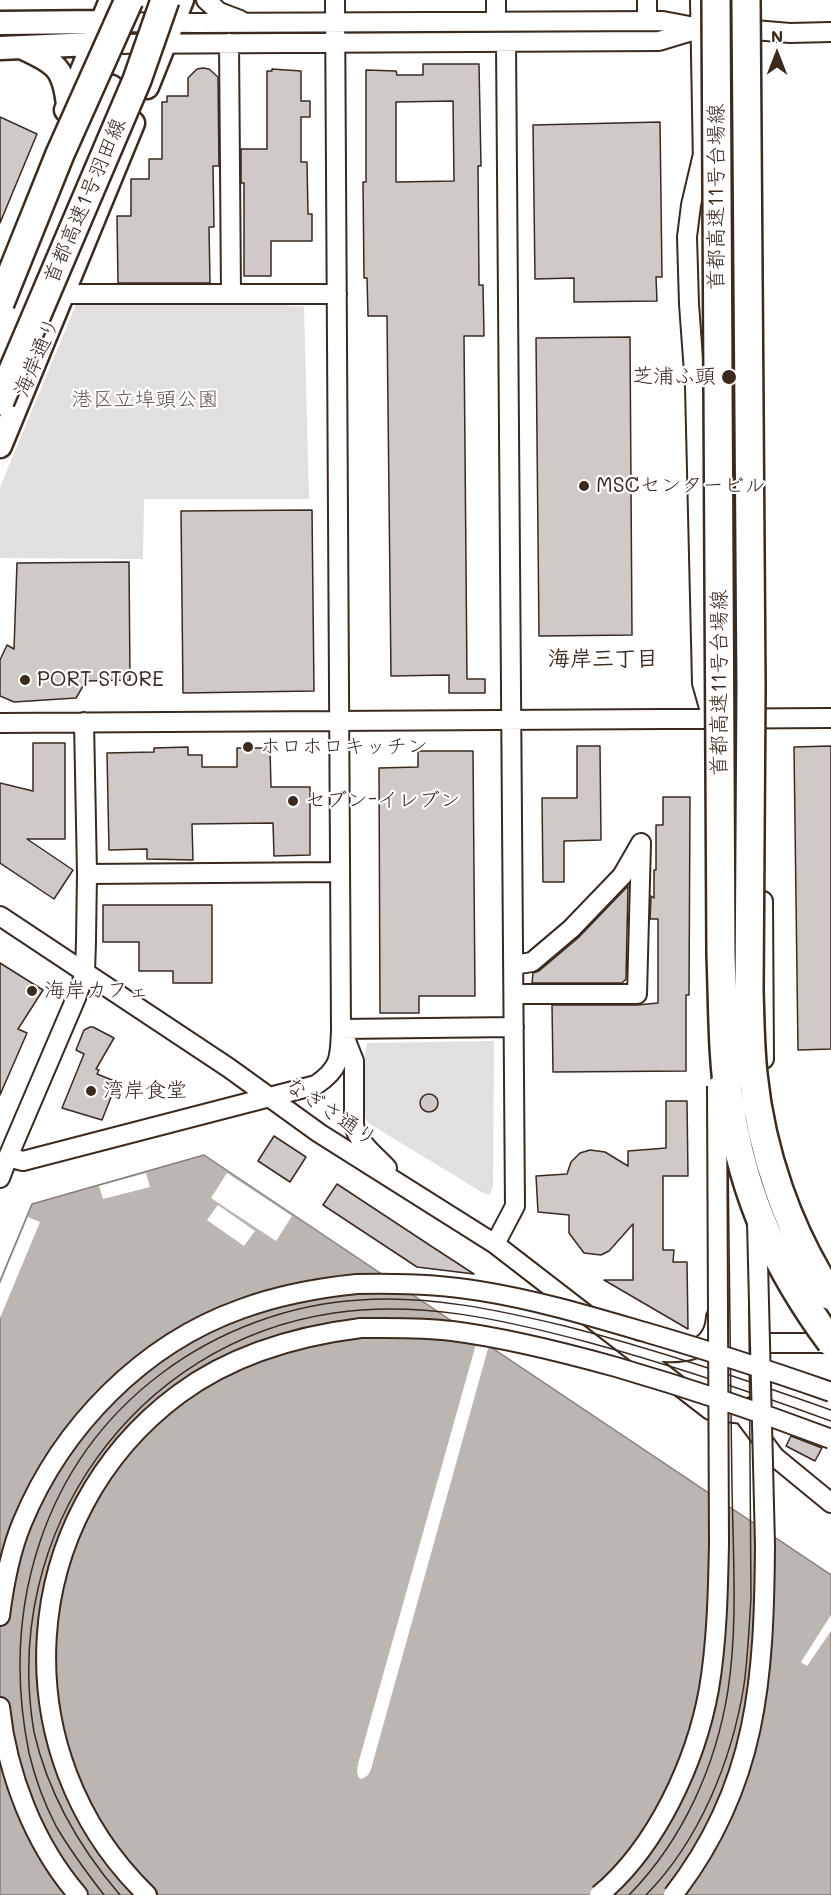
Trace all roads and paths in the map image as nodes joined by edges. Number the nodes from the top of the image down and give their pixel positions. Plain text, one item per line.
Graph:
1 (111, 0) edge
2 (129, 0) edge
3 (143, 0) edge
4 (182, 0) edge
5 (206, 0) edge
6 (334, 0) edge
7 (496, 0) edge
8 (647, 0) edge
9 (744, 0) edge
10 (709, 9) edge
11 (335, 21) junction
12 (496, 21) junction
13 (647, 21) junction
14 (102, 22) junction
15 (167, 22) edge
16 (254, 22) junction
17 (11, 23) edge
18 (742, 29) junction
19 (831, 32) edge
20 (335, 42) junction
21 (506, 42) junction
22 (229, 43) junction
23 (93, 44) junction
24 (11, 47) edge
25 (68, 105) junction
26 (703, 154) junction
27 (0, 272) edge
28 (231, 293) junction
29 (64, 294) junction
30 (337, 294) junction
31 (0, 303) edge
32 (0, 347) edge
33 (0, 401) edge
34 (0, 446) edge
35 (761, 718) junction
36 (831, 718) edge
37 (339, 720) junction
38 (512, 720) junction
39 (712, 720) junction
40 (84, 722) junction
41 (0, 723) edge
42 (339, 872) junction
43 (87, 874) junction
44 (0, 916) edge
45 (513, 964) junction
46 (85, 973) junction
47 (514, 994) junction
48 (514, 1027) junction
49 (341, 1029) junction
50 (270, 1098) junction
51 (8, 1157) junction
52 (0, 1178) edge
53 (409, 1190) junction
54 (495, 1244) junction
55 (831, 1296) edge
56 (767, 1342) junction
57 (831, 1343) edge
58 (634, 1350) junction
59 (831, 1392) edge
60 (743, 1414) junction
61 (831, 1439) edge
62 (831, 1503) edge
63 (0, 1616) edge
64 (0, 1707) edge
65 (78, 1895) edge
66 (147, 1895) edge
67 (599, 1895) edge
68 (673, 1895) edge

1 - 14 main road
2 - 31 highway, 首都高速1号羽田線, bridge
3 - 32 highway
4 - 15 main road, 海岸通り
5 - 16 street
6 - 11 street
7 - 12 street
8 - 13 street
9 - 18 street
9 - 55 highway, 首都高速11号台場線, bridge
10 - 13 street
10 - 18 street
10 - 21 street
10 - 26 street
10 - 57 highway, 首都高速11号台場線, bridge
11 - 12 street
11 - 16 street
11 - 20 street
12 - 13 street
14 - 15 street
14 - 17 main road
14 - 23 main road
15 - 16 street
15 - 22 street
15 - 23 street
15 - 29 main road, 海岸通り
15 - 33 highway, 首都高速1号羽田線, bridge
18 - 19 street
18 - 35 street
18 - 68 street, bridge
20 - 21 street
20 - 22 street
20 - 30 street
21 - 38 street
22 - 28 street
23 - 24 main road
23 - 25 main road
24 - 25 main road
25 - 27 main road
26 - 39 street
26 - 67 street, bridge
28 - 29 street
28 - 30 street
29 - 34 main road, 海岸通り
30 - 37 street
35 - 36 street
35 - 39 street
35 - 56 street
37 - 38 street
37 - 40 street
37 - 42 street
38 - 39 street
38 - 45 street
39 - 58 street
40 - 41 street
40 - 43 street
42 - 43 street
42 - 49 street
43 - 46 street
44 - 46 street, なぎさ通り
45 - 47 street
45 - 47 street
46 - 50 street, なぎさ通り
46 - 51 street
47 - 48 street
48 - 49 street
48 - 54 street
49 - 50 street
49 - 53 street
50 - 51 street
50 - 53 street, なぎさ通り
51 - 52 street
53 - 54 street, なぎさ通り
54 - 58 street, なぎさ通り
56 - 57 street
56 - 60 street
58 - 60 street, なぎさ通り
59 - 63 street, bridge
60 - 62 street
61 - 66 street, bridge
64 - 65 street

